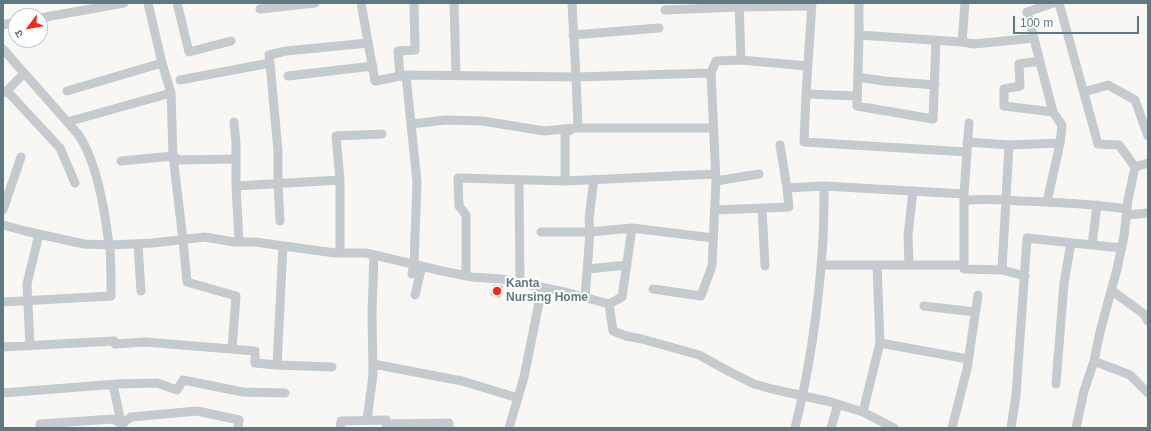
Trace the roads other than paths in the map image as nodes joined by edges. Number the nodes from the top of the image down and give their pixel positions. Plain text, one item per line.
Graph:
1 (121, 3) edge
2 (148, 3) edge
3 (178, 3) edge
4 (315, 3) edge
5 (361, 3) edge
6 (414, 3) edge
7 (454, 3) edge
8 (572, 3) edge
9 (859, 3) edge
10 (965, 3) edge
11 (1053, 3) edge
12 (1059, 3) edge
13 (739, 5) edge
14 (812, 5) edge
15 (1026, 7) edge
16 (260, 9) dead end
17 (665, 10) dead end
18 (48, 17) edge
19 (659, 28) dead end
20 (573, 35) junction
21 (859, 35) junction
22 (1034, 38) junction
23 (936, 40) junction
24 (231, 41) dead end
25 (962, 42) junction
26 (368, 43) junction
27 (3, 49) edge
28 (741, 60) junction
29 (1040, 61) junction
30 (162, 63) junction
31 (270, 63) junction
32 (373, 66) junction
33 (807, 66) junction
34 (24, 73) junction
35 (711, 73) junction
36 (403, 75) junction
37 (456, 75) junction
38 (288, 76) dead end
39 (576, 77) junction
40 (858, 77) junction
41 (180, 80) dead end
42 (935, 85) junction
43 (5, 92) edge
44 (67, 92) dead end
45 (1084, 92) junction
46 (171, 93) junction
47 (806, 94) junction
48 (857, 96) junction
49 (1053, 112) junction
50 (67, 122) junction
51 (234, 122) dead end
52 (969, 123) dead end
53 (411, 124) junction
54 (574, 128) junction
55 (713, 128) junction
56 (382, 134) dead end
57 (1148, 136) edge
58 (967, 142) junction
59 (1060, 143) junction
60 (780, 145) dead end
61 (1009, 145) junction
62 (967, 152) junction
63 (173, 156) junction
64 (21, 157) dead end
65 (235, 159) junction
66 (121, 161) dead end
67 (1148, 163) edge
68 (1135, 167) junction
69 (759, 174) dead end
70 (715, 177) junction
71 (594, 179) junction
72 (340, 180) junction
73 (565, 181) junction
74 (75, 183) dead end
75 (278, 184) junction
76 (519, 185) dead end
77 (236, 186) junction
78 (824, 186) junction
79 (787, 188) junction
80 (913, 191) junction
81 (964, 197) junction
82 (1007, 201) junction
83 (1047, 202) junction
84 (1096, 205) junction
85 (762, 208) junction
86 (3, 210) edge
87 (714, 210) junction
88 (1127, 212) junction
89 (1148, 214) edge
90 (280, 221) dead end
91 (3, 225) edge
92 (632, 228) junction
93 (541, 232) dead end
94 (590, 232) junction
95 (39, 234) junction
96 (713, 238) junction
97 (183, 240) junction
98 (238, 242) junction
99 (1071, 243) junction
100 (138, 244) junction
101 (110, 245) junction
102 (283, 246) junction
103 (1092, 246) junction
104 (1122, 248) junction
105 (340, 253) junction
106 (374, 255) junction
107 (418, 265) junction
108 (627, 265) junction
109 (821, 265) junction
110 (877, 265) junction
111 (909, 265) junction
112 (765, 266) dead end
113 (588, 269) junction
114 (964, 269) dead end
115 (1002, 270) junction
116 (412, 274) dead end
117 (466, 275) junction
118 (1024, 276) junction
119 (520, 283) junction
120 (542, 288) junction
121 (653, 288) dead end
122 (1111, 290) junction
123 (141, 291) dead end
124 (415, 294) dead end
125 (978, 295) dead end
126 (585, 298) junction
127 (28, 301) junction
128 (3, 302) edge
129 (609, 304) junction
130 (924, 306) dead end
131 (975, 312) junction
132 (1147, 314) edge
133 (880, 343) junction
134 (30, 346) junction
135 (3, 348) edge
136 (232, 349) junction
137 (968, 359) junction
138 (1094, 361) junction
139 (372, 364) junction
140 (277, 365) junction
141 (332, 367) dead end
142 (1056, 384) dead end
143 (113, 385) junction
144 (3, 393) edge
145 (285, 393) dead end
146 (1148, 393) edge
147 (803, 396) junction
148 (518, 398) junction
149 (838, 404) junction
150 (863, 412) junction
151 (367, 420) junction
152 (879, 424) edge
153 (122, 426) edge
154 (387, 426) edge
155 (40, 428) edge
156 (238, 428) edge
157 (340, 428) edge
158 (449, 428) edge
159 (509, 428) edge
160 (795, 428) edge
161 (831, 428) edge
162 (894, 428) edge
163 (952, 428) edge
164 (1011, 428) edge
165 (1076, 428) edge

1 - 18 street
2 - 30 street
3 - 24 street
4 - 16 street
5 - 26 street
6 - 36 street
7 - 37 street
8 - 20 street
9 - 21 street
10 - 25 street
11 - 15 street
12 - 45 street
13 - 14 street
13 - 17 street
13 - 28 street
14 - 33 street
15 - 22 street
19 - 20 street
20 - 39 street
21 - 23 street
21 - 40 street
22 - 25 street
22 - 29 street
23 - 25 street
23 - 42 street
26 - 31 street
26 - 32 street
27 - 34 street
28 - 33 street
28 - 35 street
29 - 49 street
29 - 49 street
30 - 44 street
30 - 46 street
31 - 41 street
31 - 75 street
32 - 36 street
32 - 38 street
33 - 47 street
34 - 43 street
34 - 50 street
35 - 39 street
35 - 55 street
36 - 37 street
36 - 53 street
37 - 39 street
39 - 54 street
40 - 42 street
40 - 48 street
42 - 48 street
43 - 74 street
45 - 57 street
45 - 68 street
46 - 50 street
46 - 63 street
47 - 48 street
47 - 62 street
49 - 59 street
50 - 101 street
51 - 65 street
52 - 58 street
53 - 54 street
53 - 107 street
54 - 55 street
54 - 73 street
55 - 70 street
56 - 72 street
58 - 61 street
58 - 62 street
59 - 61 street
59 - 83 street
60 - 79 street
61 - 82 street
62 - 81 street
63 - 65 street
63 - 66 street
63 - 97 street
64 - 86 street
65 - 77 street
67 - 68 street
68 - 88 street
69 - 70 street
70 - 71 street
70 - 87 street
71 - 73 street
71 - 94 street
72 - 75 street
72 - 105 street
73 - 117 street
75 - 77 street
75 - 90 street
76 - 119 street
77 - 98 street
78 - 79 street
78 - 80 street
78 - 109 street
79 - 85 street
80 - 81 street
80 - 111 street
81 - 82 street
81 - 111 street
82 - 83 street
82 - 115 street
83 - 84 street
84 - 88 street
84 - 103 street
85 - 87 street
85 - 112 street
87 - 96 street
88 - 89 street
88 - 104 street
91 - 95 street
92 - 94 street
92 - 96 street
92 - 108 street
93 - 94 street
94 - 113 street
95 - 101 street
95 - 127 street
96 - 121 street
97 - 98 street
97 - 100 street
97 - 136 street
98 - 102 street
99 - 103 street
99 - 118 street
99 - 142 street
100 - 101 street
100 - 123 street
101 - 127 street
102 - 105 street
102 - 140 street
103 - 104 street
104 - 122 street
105 - 106 street
106 - 107 street
106 - 139 street
107 - 116 street
107 - 117 street
107 - 124 street
108 - 113 street
108 - 129 street
109 - 110 street
109 - 147 street
110 - 111 street
110 - 133 street
113 - 126 street
114 - 115 street
115 - 118 street
117 - 119 street
118 - 164 street
119 - 120 street
120 - 126 street
120 - 148 street
122 - 132 street
122 - 138 street
125 - 131 street
126 - 129 street
127 - 128 street
127 - 134 street
129 - 147 street
130 - 131 street
131 - 137 street
133 - 137 street
133 - 150 street
134 - 135 street
134 - 136 street
136 - 140 street
137 - 163 street
138 - 146 street
138 - 165 street
139 - 148 street
139 - 151 street
140 - 141 street
143 - 144 street
143 - 145 street
143 - 153 street
147 - 149 street
147 - 160 street
148 - 159 street
149 - 150 street
149 - 161 street
150 - 152 street
151 - 154 street
151 - 157 street
152 - 162 street
153 - 155 street
153 - 156 street
154 - 158 street

